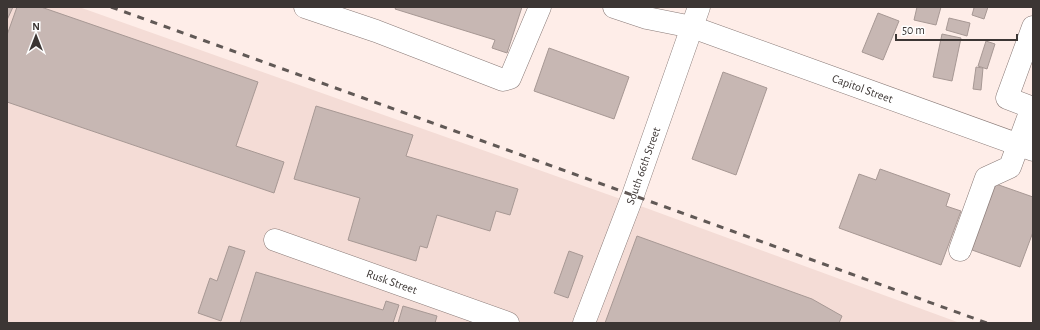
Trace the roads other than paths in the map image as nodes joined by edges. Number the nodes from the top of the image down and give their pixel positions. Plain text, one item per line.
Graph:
1 (305, 7) edge
2 (540, 7) edge
3 (614, 7) edge
4 (699, 7) edge
5 (666, 14) edge
6 (692, 27) junction
7 (1033, 28) edge
8 (1033, 107) edge
9 (1026, 147) edge
10 (275, 240) dead end
11 (960, 250) dead end
12 (508, 323) edge
13 (584, 323) edge

1 - 2 street
3 - 5 street, Capitol Street
4 - 6 street, South 66th Street
5 - 6 street, Capitol Street
6 - 9 street, Capitol Street
6 - 13 street, South 66th Street
7 - 8 street
8 - 9 street
9 - 11 street
10 - 12 street, Rusk Street

